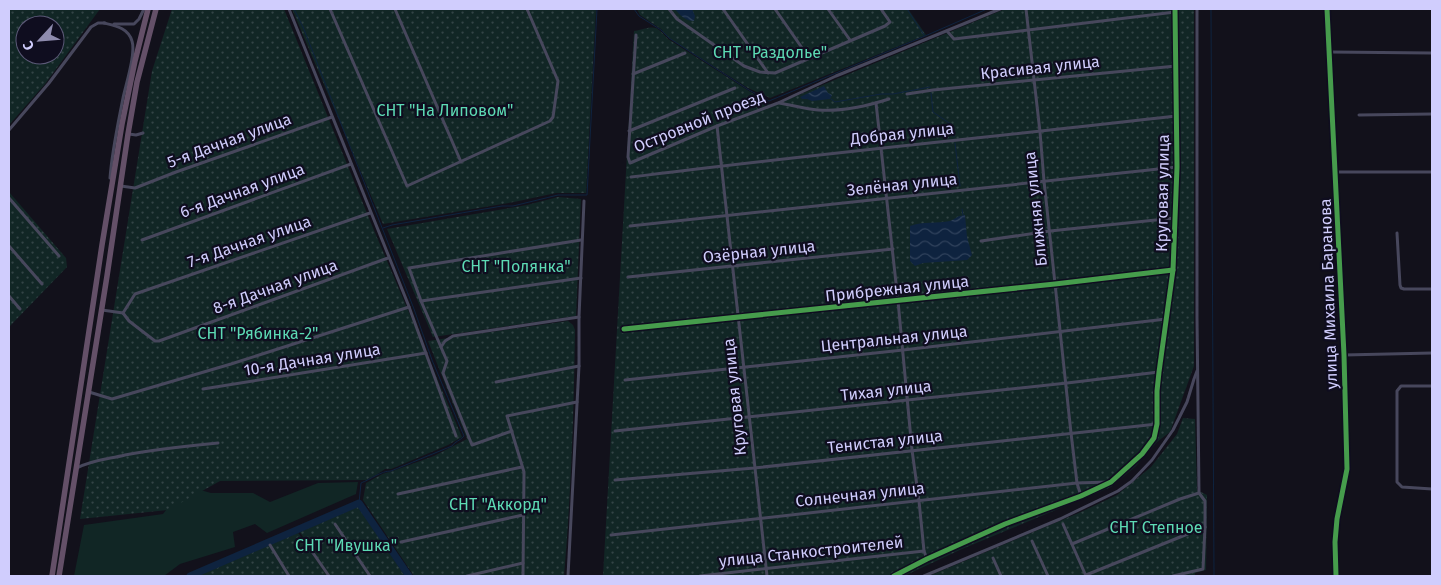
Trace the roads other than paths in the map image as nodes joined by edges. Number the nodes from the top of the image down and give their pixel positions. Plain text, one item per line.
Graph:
1 (146, 9) edge
2 (157, 9) edge
3 (289, 9) edge
4 (330, 9) edge
5 (395, 9) edge
6 (527, 9) edge
7 (669, 9) edge
8 (723, 9) edge
9 (775, 9) edge
10 (828, 9) edge
11 (881, 9) edge
12 (1000, 9) edge
13 (1026, 9) edge
14 (1196, 9) edge
15 (1328, 9) edge
16 (1175, 10) edge
17 (104, 23) junction
18 (1028, 30) junction
19 (947, 31) junction
20 (636, 35) dead end
21 (850, 40) junction
22 (1330, 52) junction
23 (685, 53) dead end
24 (1432, 53) edge
25 (809, 58) junction
26 (1176, 66) junction
27 (768, 73) junction
28 (633, 74) junction
29 (1033, 81) junction
30 (735, 88) dead end
31 (907, 94) dead end
32 (889, 100) dead end
33 (778, 102) junction
34 (876, 104) junction
35 (1432, 114) edge
36 (1359, 115) dead end
37 (1176, 116) junction
38 (332, 117) junction
39 (717, 126) junction
40 (9, 130) edge
41 (630, 131) junction
42 (1040, 132) junction
43 (143, 133) dead end
44 (128, 134) junction
45 (881, 148) junction
46 (461, 162) junction
47 (351, 164) junction
48 (722, 165) junction
49 (1177, 167) junction
50 (1336, 172) junction
51 (1432, 172) edge
52 (630, 177) dead end
53 (1044, 181) junction
54 (120, 186) junction
55 (9, 198) edge
56 (887, 198) junction
57 (584, 201) dead end
58 (109, 204) junction
59 (370, 213) junction
60 (727, 216) junction
61 (1175, 218) junction
62 (630, 226) dead end
63 (1050, 231) junction
64 (1396, 234) dead end
65 (142, 240) dead end
66 (582, 240) junction
67 (981, 241) dead end
68 (9, 246) edge
69 (893, 249) junction
70 (59, 256) dead end
71 (388, 258) junction
72 (733, 266) junction
73 (1173, 270) junction
74 (628, 276) dead end
75 (581, 278) junction
76 (42, 284) dead end
77 (1055, 284) junction
78 (1432, 289) edge
79 (9, 296) edge
80 (898, 300) junction
81 (421, 301) junction
82 (409, 307) junction
83 (20, 309) dead end
84 (102, 310) junction
85 (123, 313) junction
86 (91, 316) junction
87 (579, 317) junction
88 (738, 317) junction
89 (101, 318) junction
90 (1166, 319) junction
91 (624, 329) dead end
92 (1061, 332) junction
93 (441, 348) junction
94 (903, 350) junction
95 (426, 353) junction
96 (1432, 353) edge
97 (1344, 355) junction
98 (578, 366) junction
99 (743, 368) junction
100 (1198, 370) junction
101 (1159, 372) junction
102 (625, 380) dead end
103 (496, 382) dead end
104 (1067, 383) junction
105 (1432, 386) edge
106 (203, 389) dead end
107 (89, 392) junction
108 (908, 400) junction
109 (577, 402) junction
110 (750, 417) junction
111 (1158, 424) junction
112 (512, 431) junction
113 (615, 431) dead end
114 (1071, 433) junction
115 (456, 436) dead end
116 (218, 442) dead end
117 (912, 450) junction
118 (522, 467) junction
119 (76, 468) junction
120 (754, 468) junction
121 (615, 480) dead end
122 (1111, 482) junction
123 (1077, 483) junction
124 (1432, 489) edge
125 (1199, 493) junction
126 (398, 494) dead end
127 (1081, 496) junction
128 (919, 501) junction
129 (523, 515) junction
130 (760, 518) junction
131 (335, 524) dead end
132 (1063, 524) dead end
133 (1205, 527) junction
134 (611, 535) dead end
135 (304, 540) dead end
136 (1032, 541) dead end
137 (401, 542) dead end
138 (1072, 544) junction
139 (270, 546) dead end
140 (924, 551) junction
141 (993, 558) dead end
142 (927, 559) junction
143 (523, 563) junction
144 (766, 569) junction
145 (52, 576) edge
146 (59, 576) edge
147 (289, 576) edge
148 (329, 576) edge
149 (370, 576) edge
150 (467, 576) edge
151 (523, 576) edge
152 (568, 576) edge
153 (700, 576) edge
154 (767, 576) edge
155 (894, 576) edge
156 (924, 576) edge
157 (1001, 576) edge
158 (1048, 576) edge
159 (1086, 576) edge
160 (1173, 576) edge
161 (1336, 576) edge

1 - 17 street
1 - 58 highway
2 - 44 highway
3 - 38 street
4 - 46 street
5 - 46 street
6 - 46 street
7 - 27 street
8 - 27 street
9 - 25 street
10 - 21 street
11 - 21 street
12 - 19 street
13 - 18 street, Ближняя улица
14 - 100 street
15 - 22 street, улица Михаила Баранова
16 - 18 street
16 - 26 street, Круговая улица
17 - 40 street
17 - 58 street
18 - 19 street
18 - 29 street, Ближняя улица
19 - 33 street
20 - 28 street
21 - 25 street
22 - 24 street
22 - 50 street, улица Михаила Баранова
23 - 28 street
25 - 27 street
26 - 29 street, Красивая улица
26 - 37 street, Круговая улица
28 - 41 street
29 - 31 street, Красивая улица
29 - 42 street, Ближняя улица
30 - 41 street
32 - 34 street
33 - 34 street
33 - 39 street, Островной проезд
34 - 45 street
35 - 36 street
37 - 42 street, Добрая улица
37 - 49 street, Круговая улица
38 - 47 street
38 - 54 street, 5-я Дачная улица
39 - 41 street, Островной проезд
39 - 48 street, Круговая улица
42 - 45 street, Добрая улица
42 - 53 street, Ближняя улица
43 - 44 street
44 - 54 highway
45 - 48 street, Добрая улица
45 - 56 street
47 - 59 street
47 - 65 street, 6-я Дачная улица
48 - 52 street, Добрая улица
48 - 60 street, Круговая улица
49 - 53 street, Зелёная улица
49 - 61 street, Круговая улица
50 - 51 street
50 - 97 street, улица Михаила Баранова
53 - 56 street, Зелёная улица
53 - 63 street, Ближняя улица
54 - 84 highway
55 - 70 street
56 - 60 street, Зелёная улица
56 - 69 street
57 - 66 street
58 - 86 highway
59 - 71 street
59 - 85 street, 7-я Дачная улица
60 - 62 street, Зелёная улица
60 - 72 street, Круговая улица
61 - 63 street
61 - 73 street, Круговая улица
63 - 67 street
63 - 77 street, Ближняя улица
64 - 78 street
66 - 75 street
66 - 81 street
68 - 76 street
69 - 72 street, Озёрная улица
69 - 80 street
71 - 82 street
71 - 85 street, 8-я Дачная улица
72 - 74 street, Озёрная улица
72 - 88 street, Круговая улица
73 - 77 street, Прибрежная улица
73 - 90 street, Круговая улица
75 - 81 street
75 - 87 street
77 - 80 street, Прибрежная улица
77 - 92 street, Ближняя улица
79 - 83 street
80 - 88 street, Прибрежная улица
80 - 94 street
81 - 93 street
82 - 95 street
82 - 107 street
84 - 85 street
84 - 89 highway
86 - 89 highway
86 - 145 highway
87 - 93 street
87 - 98 street
88 - 91 street, Прибрежная улица
88 - 99 street, Круговая улица
89 - 107 highway
90 - 92 street, Центральная улица
90 - 101 street, Круговая улица
92 - 94 street, Центральная улица
92 - 104 street, Ближняя улица
93 - 112 street
94 - 99 street, Центральная улица
94 - 108 street
95 - 106 street, 10-я Дачная улица
95 - 115 street
96 - 97 street
97 - 161 street, улица Михаила Баранова
98 - 103 street
98 - 109 street
99 - 102 street, Центральная улица
99 - 110 street, Круговая улица
100 - 125 street
100 - 156 street
101 - 104 street, Тихая улица
101 - 111 street, Круговая улица
104 - 108 street, Тихая улица
104 - 114 street, Ближняя улица
105 - 124 street
107 - 119 highway
108 - 110 street, Тихая улица
108 - 117 street
109 - 112 street
109 - 152 street
110 - 113 street, Тихая улица
110 - 120 street, Круговая улица
111 - 114 street, Тенистая улица
111 - 122 street, Круговая улица
112 - 118 street
114 - 117 street, Тенистая улица
114 - 123 street, Ближняя улица
116 - 119 street
117 - 120 street, Тенистая улица
117 - 128 street
118 - 126 street
118 - 129 street
119 - 146 highway
120 - 121 street, Тенистая улица
120 - 130 street, Круговая улица
122 - 123 street, Солнечная улица
122 - 127 street, Круговая улица
123 - 127 street, Ближняя улица
123 - 128 street, Солнечная улица
125 - 133 street
125 - 138 street
127 - 142 street, Круговая улица
128 - 130 street, Солнечная улица
128 - 140 street
129 - 137 street
129 - 143 street
130 - 134 street, Солнечная улица
130 - 144 street, Круговая улица
131 - 149 street
132 - 138 street
133 - 159 street
133 - 160 street
135 - 148 street
136 - 158 street
138 - 159 street
139 - 147 street
140 - 142 street
140 - 144 street, улица Станкостроителей
141 - 157 street
142 - 155 street, Круговая улица
143 - 150 street
143 - 151 street
144 - 153 street, улица Станкостроителей
144 - 154 street, Круговая улица

